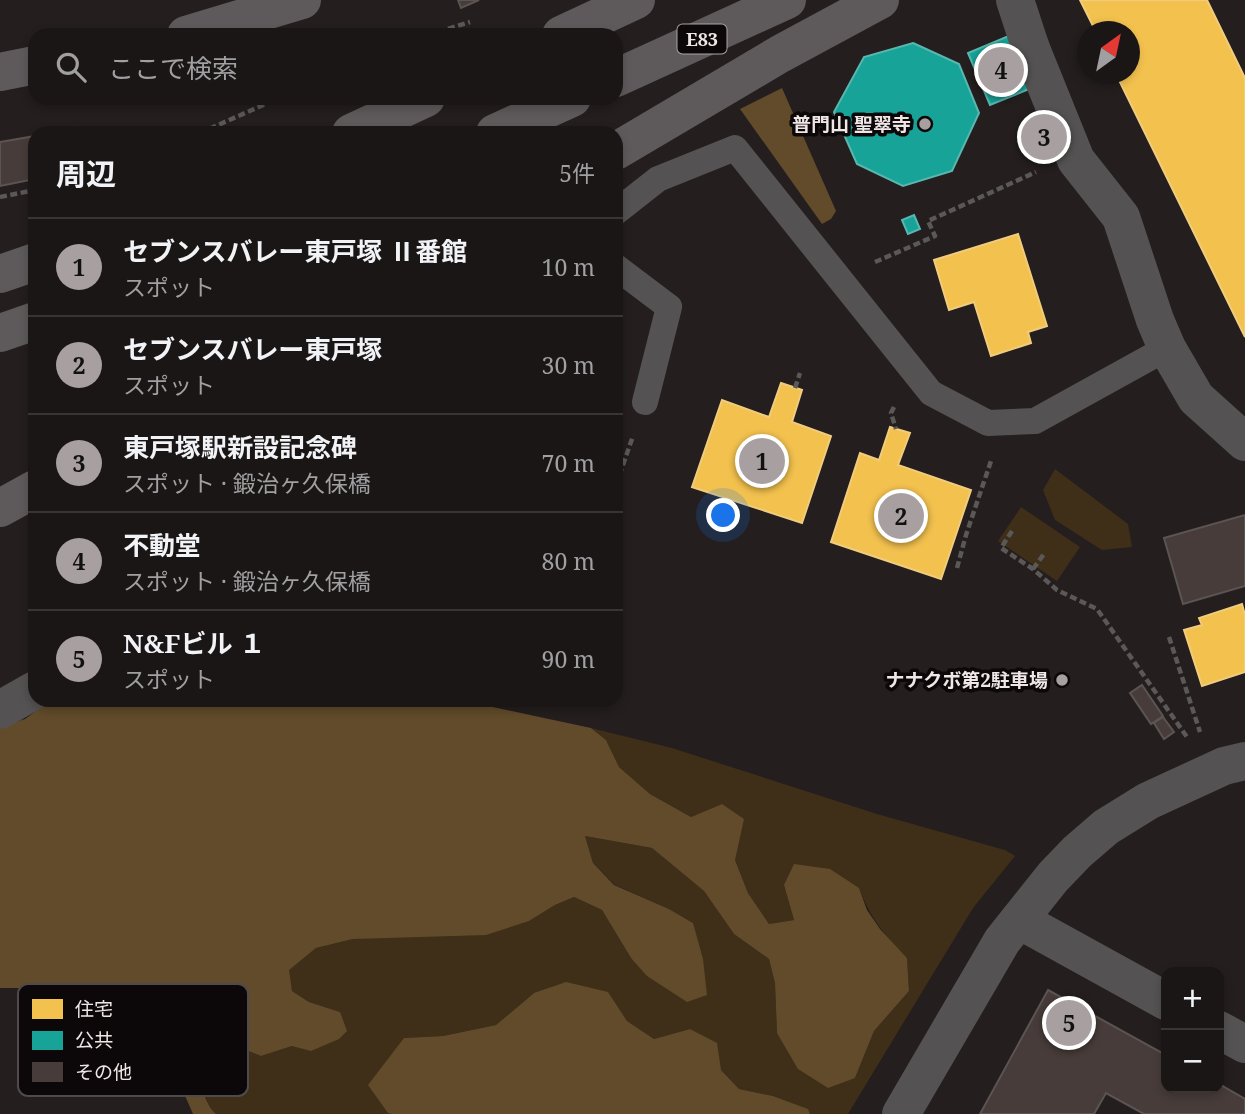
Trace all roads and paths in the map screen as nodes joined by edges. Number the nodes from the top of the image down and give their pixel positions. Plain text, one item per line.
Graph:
1 (302, 0) edge
2 (636, 0) edge
3 (787, 0) edge
4 (880, 0) edge
5 (1015, 0) edge
6 (470, 22) dead end
7 (209, 28) edge
8 (451, 28) edge
9 (576, 28) edge
10 (28, 66) edge
11 (0, 72) edge
12 (623, 75) edge
13 (263, 105) edge
14 (411, 105) edge
15 (557, 105) edge
16 (216, 126) edge
17 (366, 126) edge
18 (510, 126) edge
19 (623, 147) edge
20 (1046, 168) dead end
21 (28, 191) edge
22 (0, 197) edge
23 (623, 206) edge
24 (28, 264) edge
25 (867, 265) dead end
26 (623, 272) edge
27 (0, 274) edge
28 (28, 323) edge
29 (0, 333) edge
30 (1167, 348) junction
31 (800, 373) dead end
32 (795, 387) dead end
33 (645, 402) dead end
34 (1245, 442) edge
35 (628, 450) dead end
36 (993, 454) dead end
37 (623, 465) edge
38 (28, 493) edge
39 (0, 508) edge
40 (1012, 531) dead end
41 (1044, 554) dead end
42 (957, 568) dead end
43 (1033, 569) junction
44 (1169, 637) dead end
45 (28, 694) edge
46 (0, 710) edge
47 (1172, 718) dead end
48 (1229, 766) edge
49 (1019, 920) junction
50 (1161, 998) edge
51 (1224, 1033) edge
52 (1245, 1044) edge
53 (901, 1114) edge

1 - 7 highway
2 - 9 highway
3 - 12 highway, E83
4 - 19 highway
5 - 30 street
6 - 8 path
10 - 11 highway
13 - 16 path
14 - 17 highway
15 - 18 highway
20 - 25 path
21 - 22 path
23 - 30 lane
24 - 27 highway
26 - 33 lane
28 - 29 highway
30 - 34 street
31 - 32 path
35 - 37 path
36 - 42 path
38 - 39 highway
40 - 43 path
41 - 43 path
43 - 47 path
44 - 48 path
45 - 46 street
48 - 49 street
49 - 50 street
49 - 53 street
51 - 52 street

